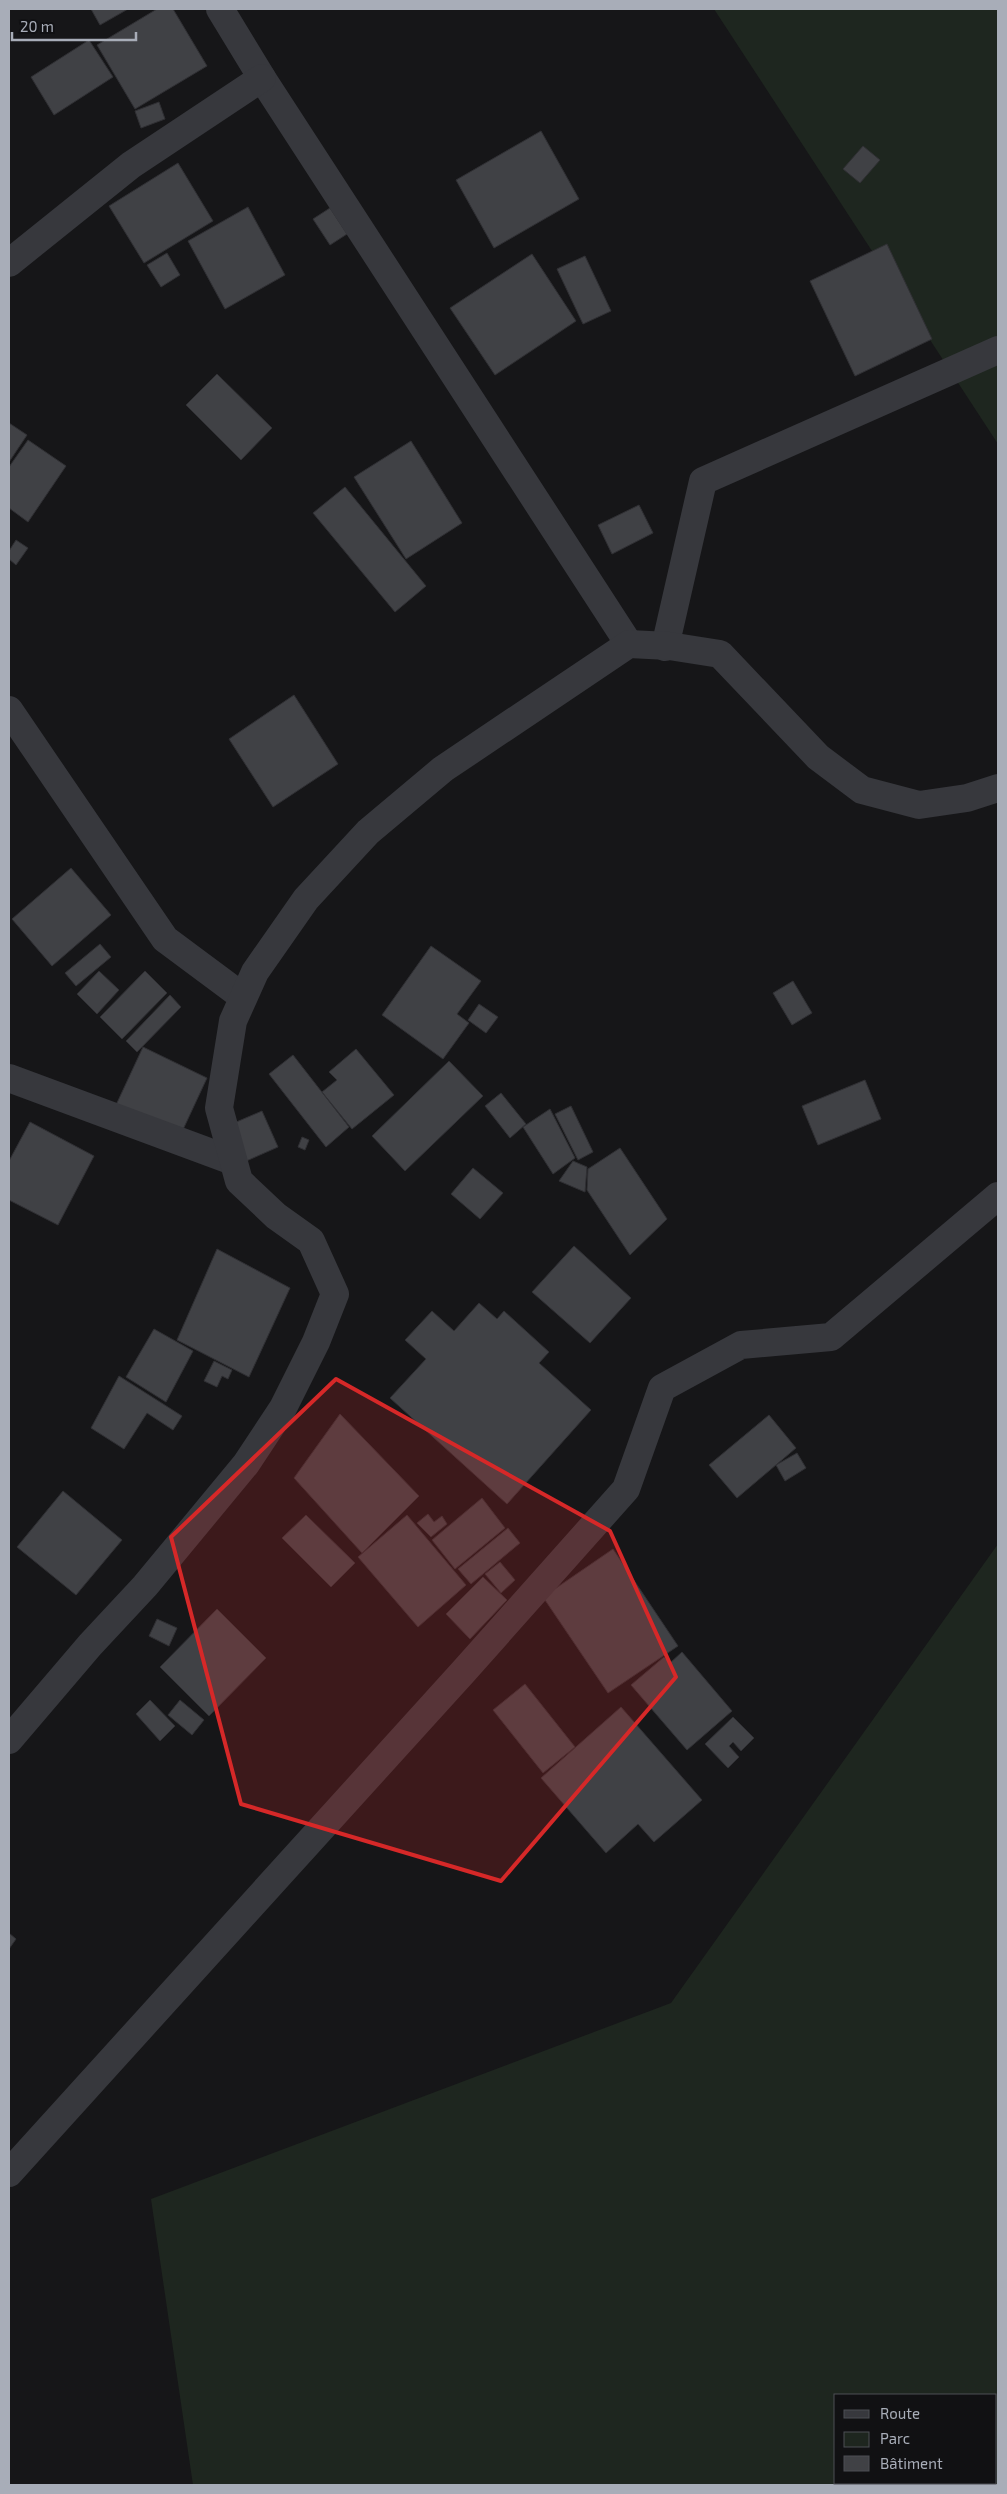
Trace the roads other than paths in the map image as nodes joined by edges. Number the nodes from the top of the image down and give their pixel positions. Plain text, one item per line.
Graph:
1 (220, 9) edge
2 (262, 78) junction
3 (9, 263) edge
4 (998, 350) edge
5 (629, 644) junction
6 (665, 647) junction
7 (9, 710) edge
8 (998, 788) edge
9 (243, 997) junction
10 (9, 1078) edge
11 (233, 1161) junction
12 (998, 1196) edge
13 (9, 1740) edge
14 (9, 2173) edge

1 - 2 street
2 - 3 street
2 - 5 street
4 - 6 street
5 - 6 street
5 - 9 street
6 - 8 street
7 - 9 street
9 - 11 street
10 - 11 street
11 - 13 street
12 - 14 street

